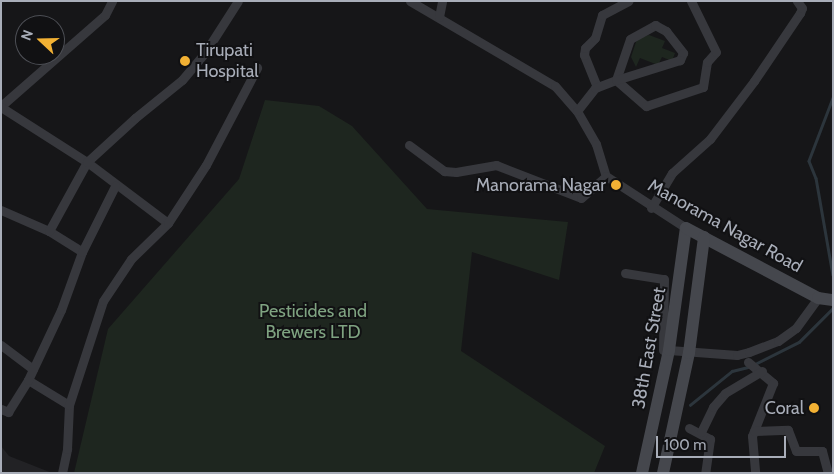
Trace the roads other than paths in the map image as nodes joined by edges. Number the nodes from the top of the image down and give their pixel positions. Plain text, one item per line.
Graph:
1 (112, 1) edge
2 (238, 1) edge
3 (410, 1) edge
4 (442, 1) edge
5 (628, 1) edge
6 (691, 1) edge
7 (797, 1) edge
8 (439, 18) junction
9 (257, 68) dead end
10 (616, 80) junction
11 (597, 87) junction
12 (1, 107) edge
13 (577, 111) junction
14 (409, 145) dead end
15 (87, 162) junction
16 (606, 176) junction
17 (115, 186) junction
18 (651, 208) junction
19 (1, 210) edge
20 (168, 223) junction
21 (686, 228) junction
22 (49, 231) junction
23 (704, 237) junction
24 (82, 252) junction
25 (625, 273) dead end
26 (818, 298) junction
27 (833, 300) edge
28 (1, 345) edge
29 (666, 350) junction
30 (689, 353) junction
31 (748, 362) dead end
32 (33, 369) junction
33 (762, 371) junction
34 (28, 380) junction
35 (69, 405) junction
36 (1, 409) edge
37 (689, 428) dead end
38 (754, 431) junction
39 (701, 432) junction
40 (62, 473) edge
41 (642, 473) edge
42 (663, 473) edge
43 (705, 473) edge
44 (755, 473) edge
45 (828, 473) edge

1 - 12 street
2 - 15 street
3 - 8 street
4 - 8 street
5 - 11 street
6 - 10 street
7 - 18 street
8 - 13 street
9 - 20 street
10 - 10 street
10 - 11 street
11 - 13 street
12 - 15 street
13 - 16 street
14 - 16 street
15 - 17 street
15 - 22 street
16 - 18 street, Manorama Nagar Road
17 - 20 street
17 - 24 street
18 - 21 street, Manorama Nagar Road
19 - 22 street
20 - 35 street
21 - 23 street, Manorama Nagar Road
21 - 29 street, 38th East Street
22 - 24 street
23 - 26 street, Manorama Nagar Road
23 - 30 street
24 - 32 street
25 - 29 street
26 - 27 street, Manorama Nagar Road
26 - 30 street
28 - 32 street
29 - 30 street
29 - 41 street, 38th East Street
30 - 42 street
31 - 33 street
32 - 34 street
33 - 38 street
33 - 39 street
34 - 35 street
34 - 36 street
35 - 40 street
37 - 39 street
38 - 44 street
38 - 45 street
39 - 43 street

